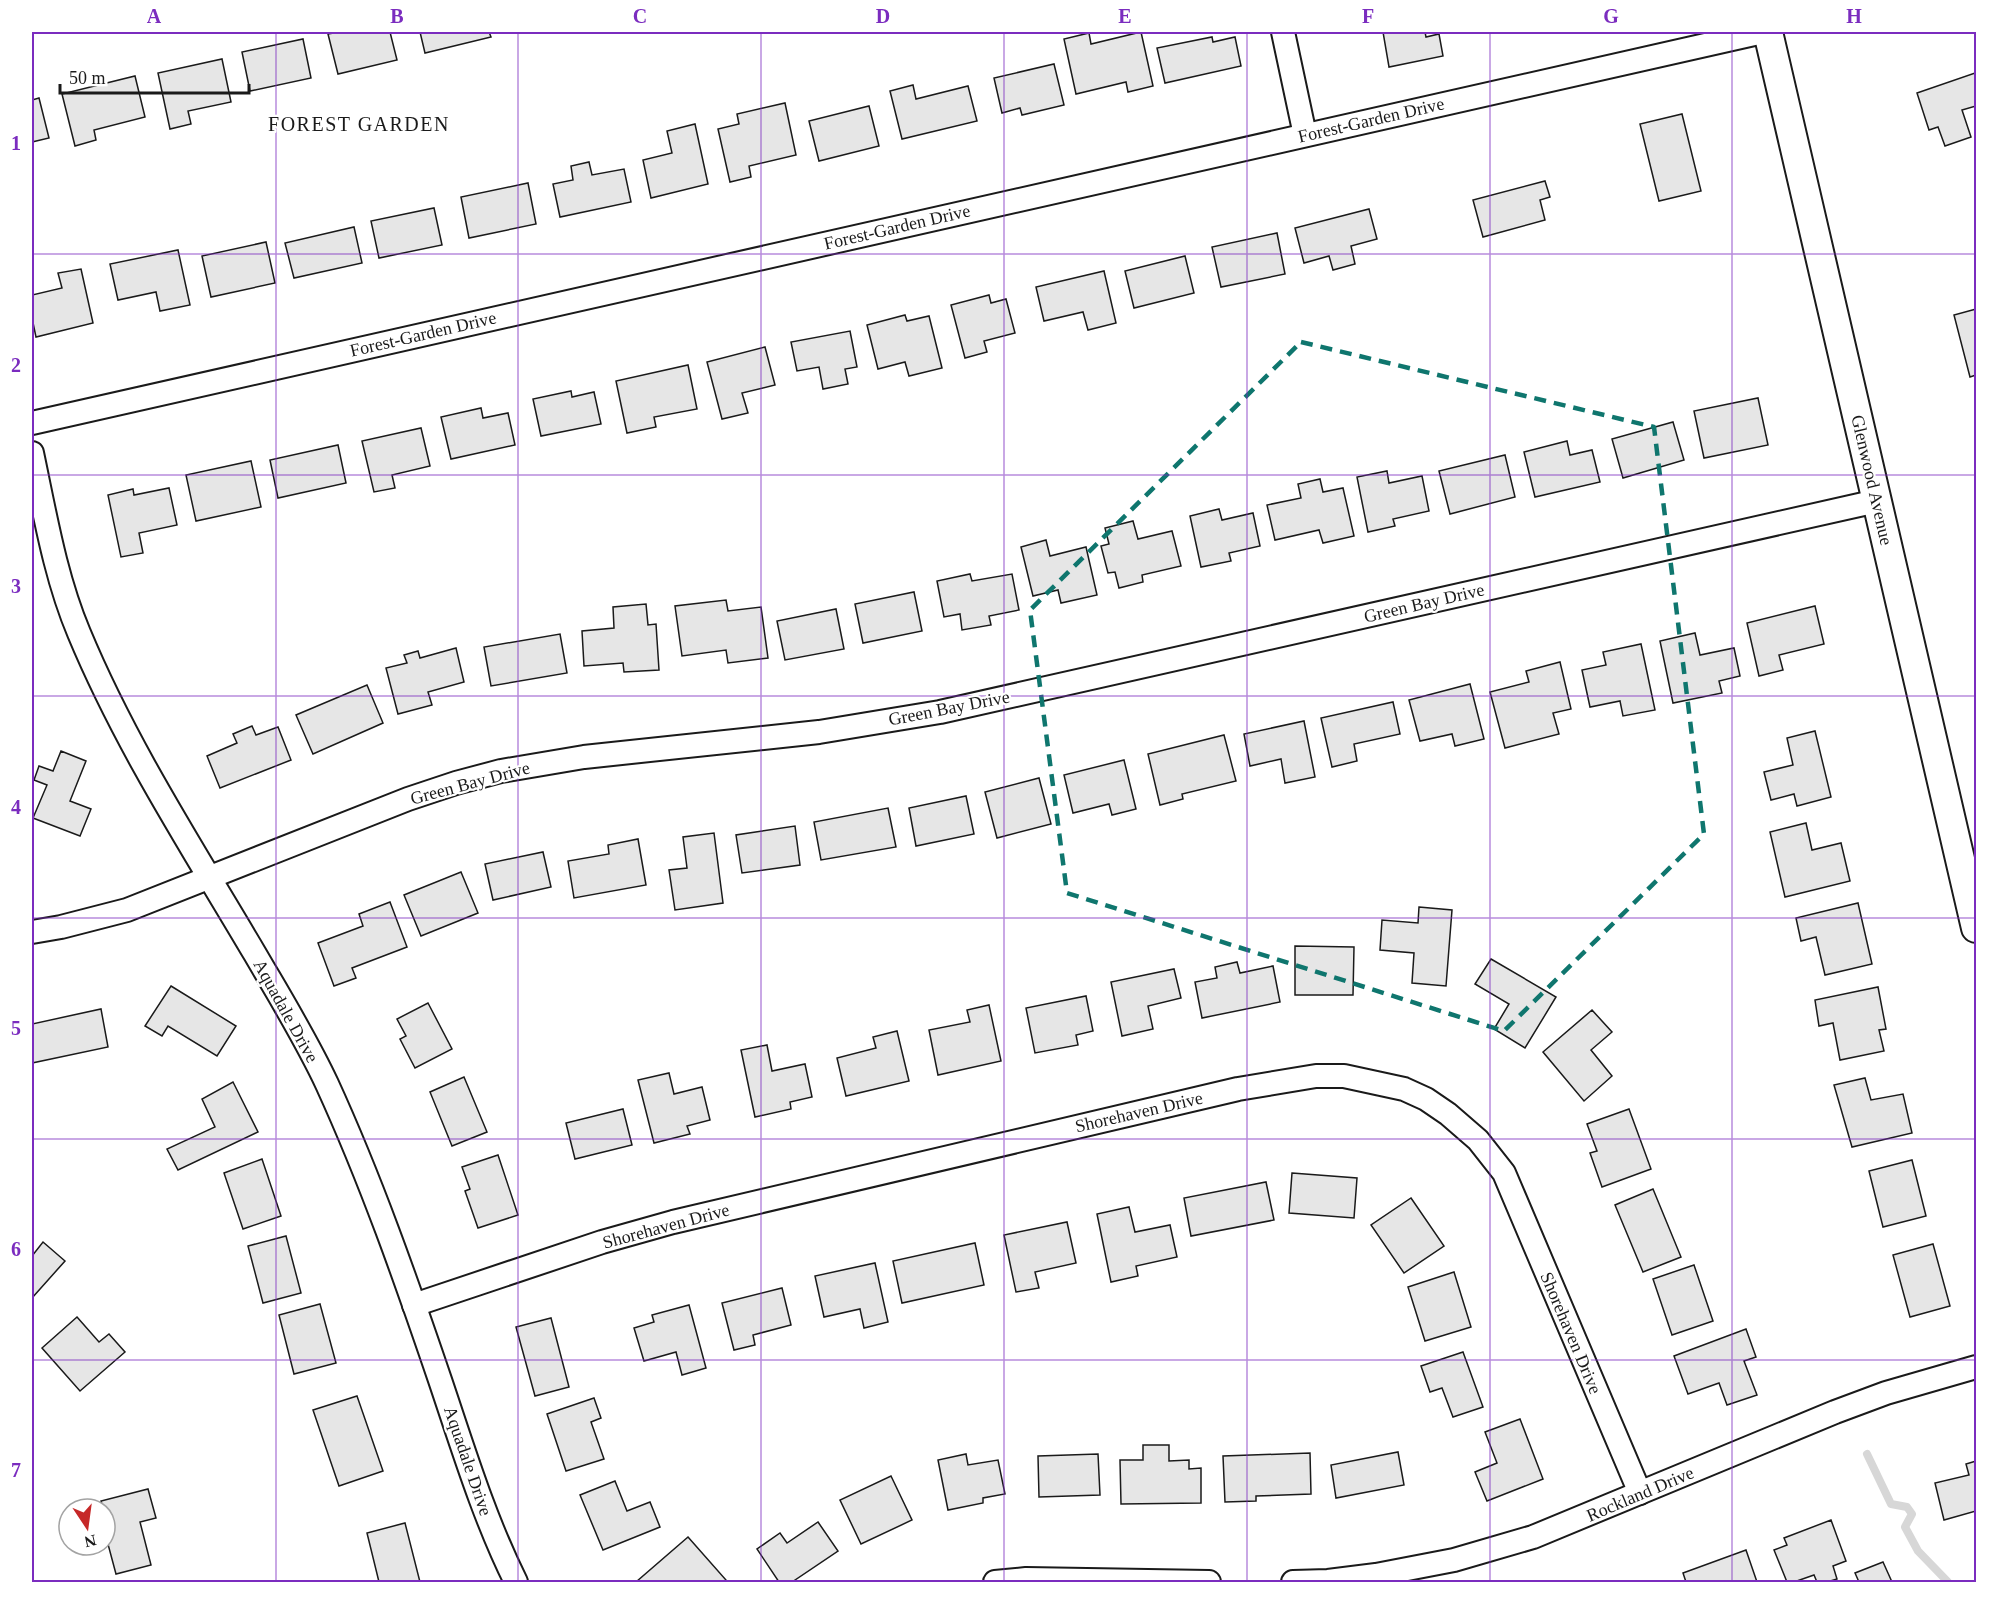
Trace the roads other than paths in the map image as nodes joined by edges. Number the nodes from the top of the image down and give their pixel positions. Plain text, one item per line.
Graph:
1 (1283, 32) edge
2 (1762, 32) edge
3 (1768, 32) edge
4 (1305, 135) junction
5 (32, 423) edge
6 (32, 453) edge
7 (1877, 501) junction
8 (210, 878) junction
9 (1977, 928) edge
10 (32, 932) edge
11 (414, 1305) junction
12 (1977, 1367) edge
13 (1640, 1493) junction
14 (516, 1582) edge
15 (995, 1582) edge
16 (1209, 1582) edge
17 (1293, 1582) edge

1 - 4 street
2 - 4 street, Forest-Garden Drive
3 - 7 street, Glenwood Avenue
4 - 5 street, Forest-Garden Drive
6 - 8 street, Aquadale Drive
7 - 8 street, Green Bay Drive
7 - 9 street, Glenwood Avenue
8 - 10 street, Green Bay Drive
8 - 11 street, Aquadale Drive
11 - 13 street, Shorehaven Drive
11 - 14 street, Aquadale Drive
12 - 13 street, Rockland Drive
13 - 17 street, Rockland Drive
15 - 16 street

